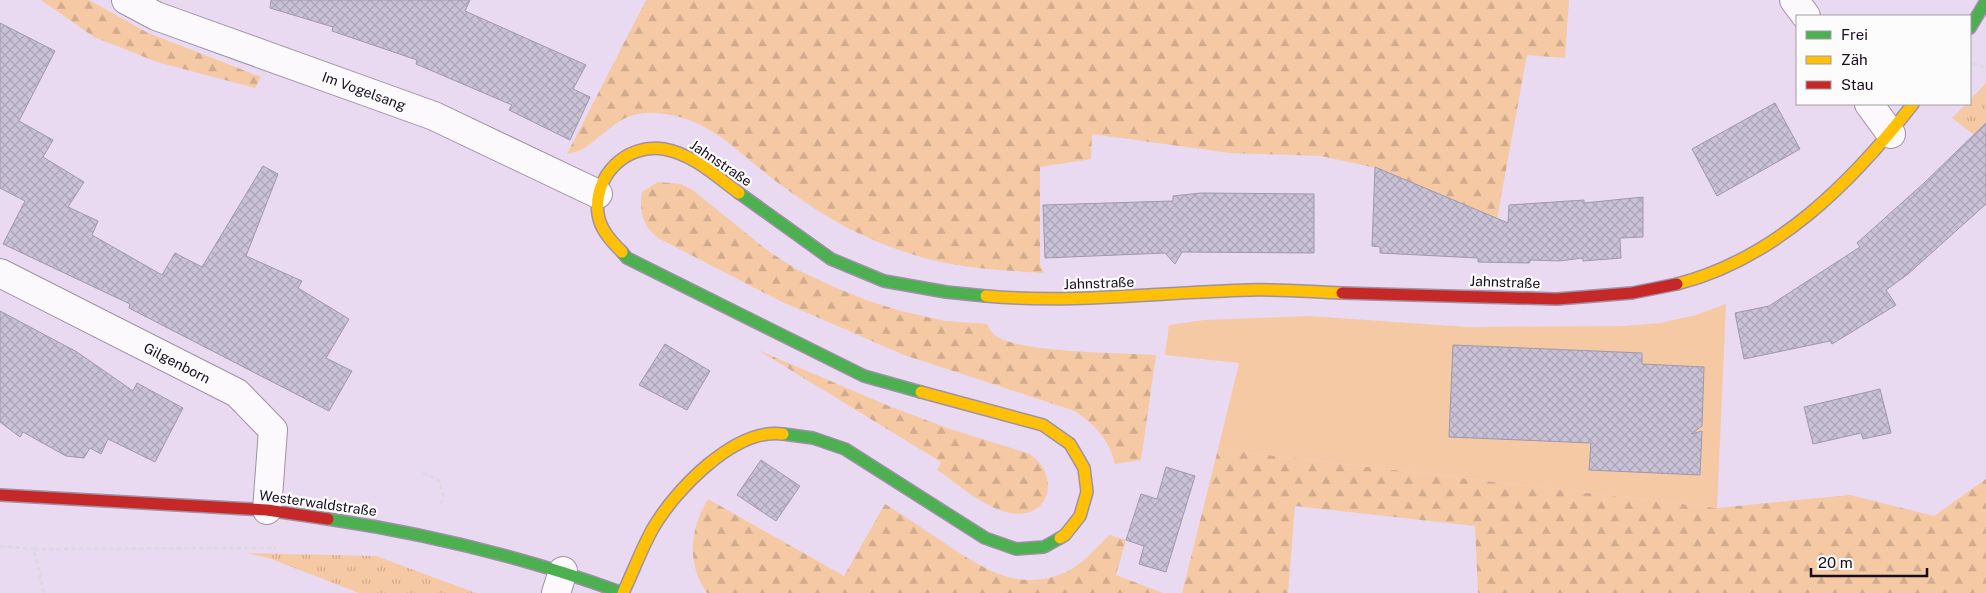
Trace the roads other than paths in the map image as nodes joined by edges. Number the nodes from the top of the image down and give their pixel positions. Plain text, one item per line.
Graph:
1 (126, 0) edge
2 (1794, 0) edge
3 (1986, 0) edge
4 (1805, 15) edge
5 (1971, 26) edge
6 (1870, 105) edge
7 (1912, 105) edge
8 (1891, 134) junction
9 (598, 194) junction
10 (0, 273) edge
11 (0, 495) edge
12 (267, 510) junction
13 (560, 582) edge
14 (623, 593) edge

1 - 9 street, Im Vogelsang
2 - 4 street
3 - 5 street
6 - 8 street
7 - 8 street, Jahnstraße
8 - 9 street, Jahnstraße
9 - 14 street, Jahnstraße
10 - 12 street, Gilgenborn
11 - 12 street, Westerwaldstraße
12 - 13 street, Westerwaldstraße
13 - 14 street, Westerwaldstraße

